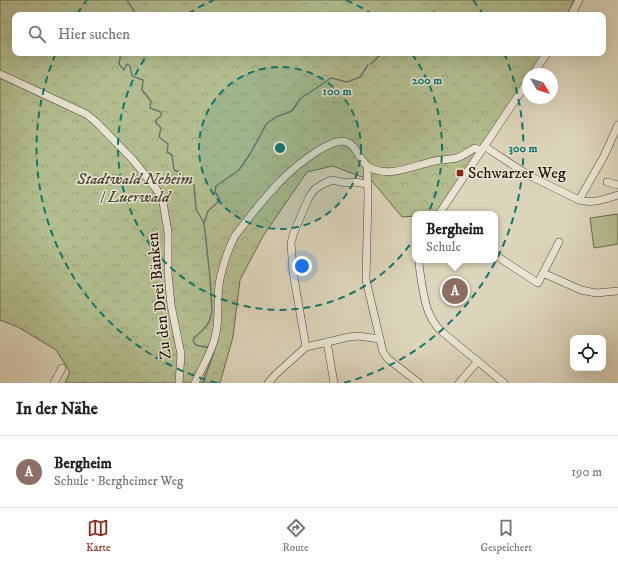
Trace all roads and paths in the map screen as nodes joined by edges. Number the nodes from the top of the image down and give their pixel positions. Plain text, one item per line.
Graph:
1 (579, 0) edge
2 (573, 12) edge
3 (545, 56) edge
4 (537, 68) edge
5 (0, 74) edge
6 (522, 90) edge
7 (618, 125) edge
8 (483, 148) junction
9 (367, 169) junction
10 (354, 182) junction
11 (607, 182) dead end
12 (367, 184) junction
13 (618, 185) edge
14 (618, 195) edge
15 (579, 200) junction
16 (441, 211) edge
17 (558, 242) dead end
18 (498, 257) edge
19 (419, 263) edge
20 (543, 273) junction
21 (618, 292) edge
22 (380, 339) junction
23 (327, 342) junction
24 (306, 347) junction
25 (478, 361) junction
26 (62, 368) dead end
27 (54, 383) edge
28 (179, 383) edge
29 (195, 383) edge
30 (268, 383) edge
31 (334, 383) edge
32 (419, 383) edge
33 (459, 383) edge
34 (504, 383) edge

1 - 2 street
3 - 4 street
5 - 28 street, Zu den Drei Bänken
6 - 8 street
7 - 15 street
8 - 9 street
8 - 15 street
8 - 16 street
9 - 10 street
9 - 12 street
9 - 29 street
10 - 12 street
10 - 24 street
11 - 13 street
12 - 22 street
14 - 15 street
17 - 20 street
18 - 20 street
19 - 25 street
20 - 21 street
22 - 23 street
22 - 32 street
23 - 24 street
23 - 31 street
24 - 30 street
25 - 33 street
25 - 34 street
26 - 27 street

